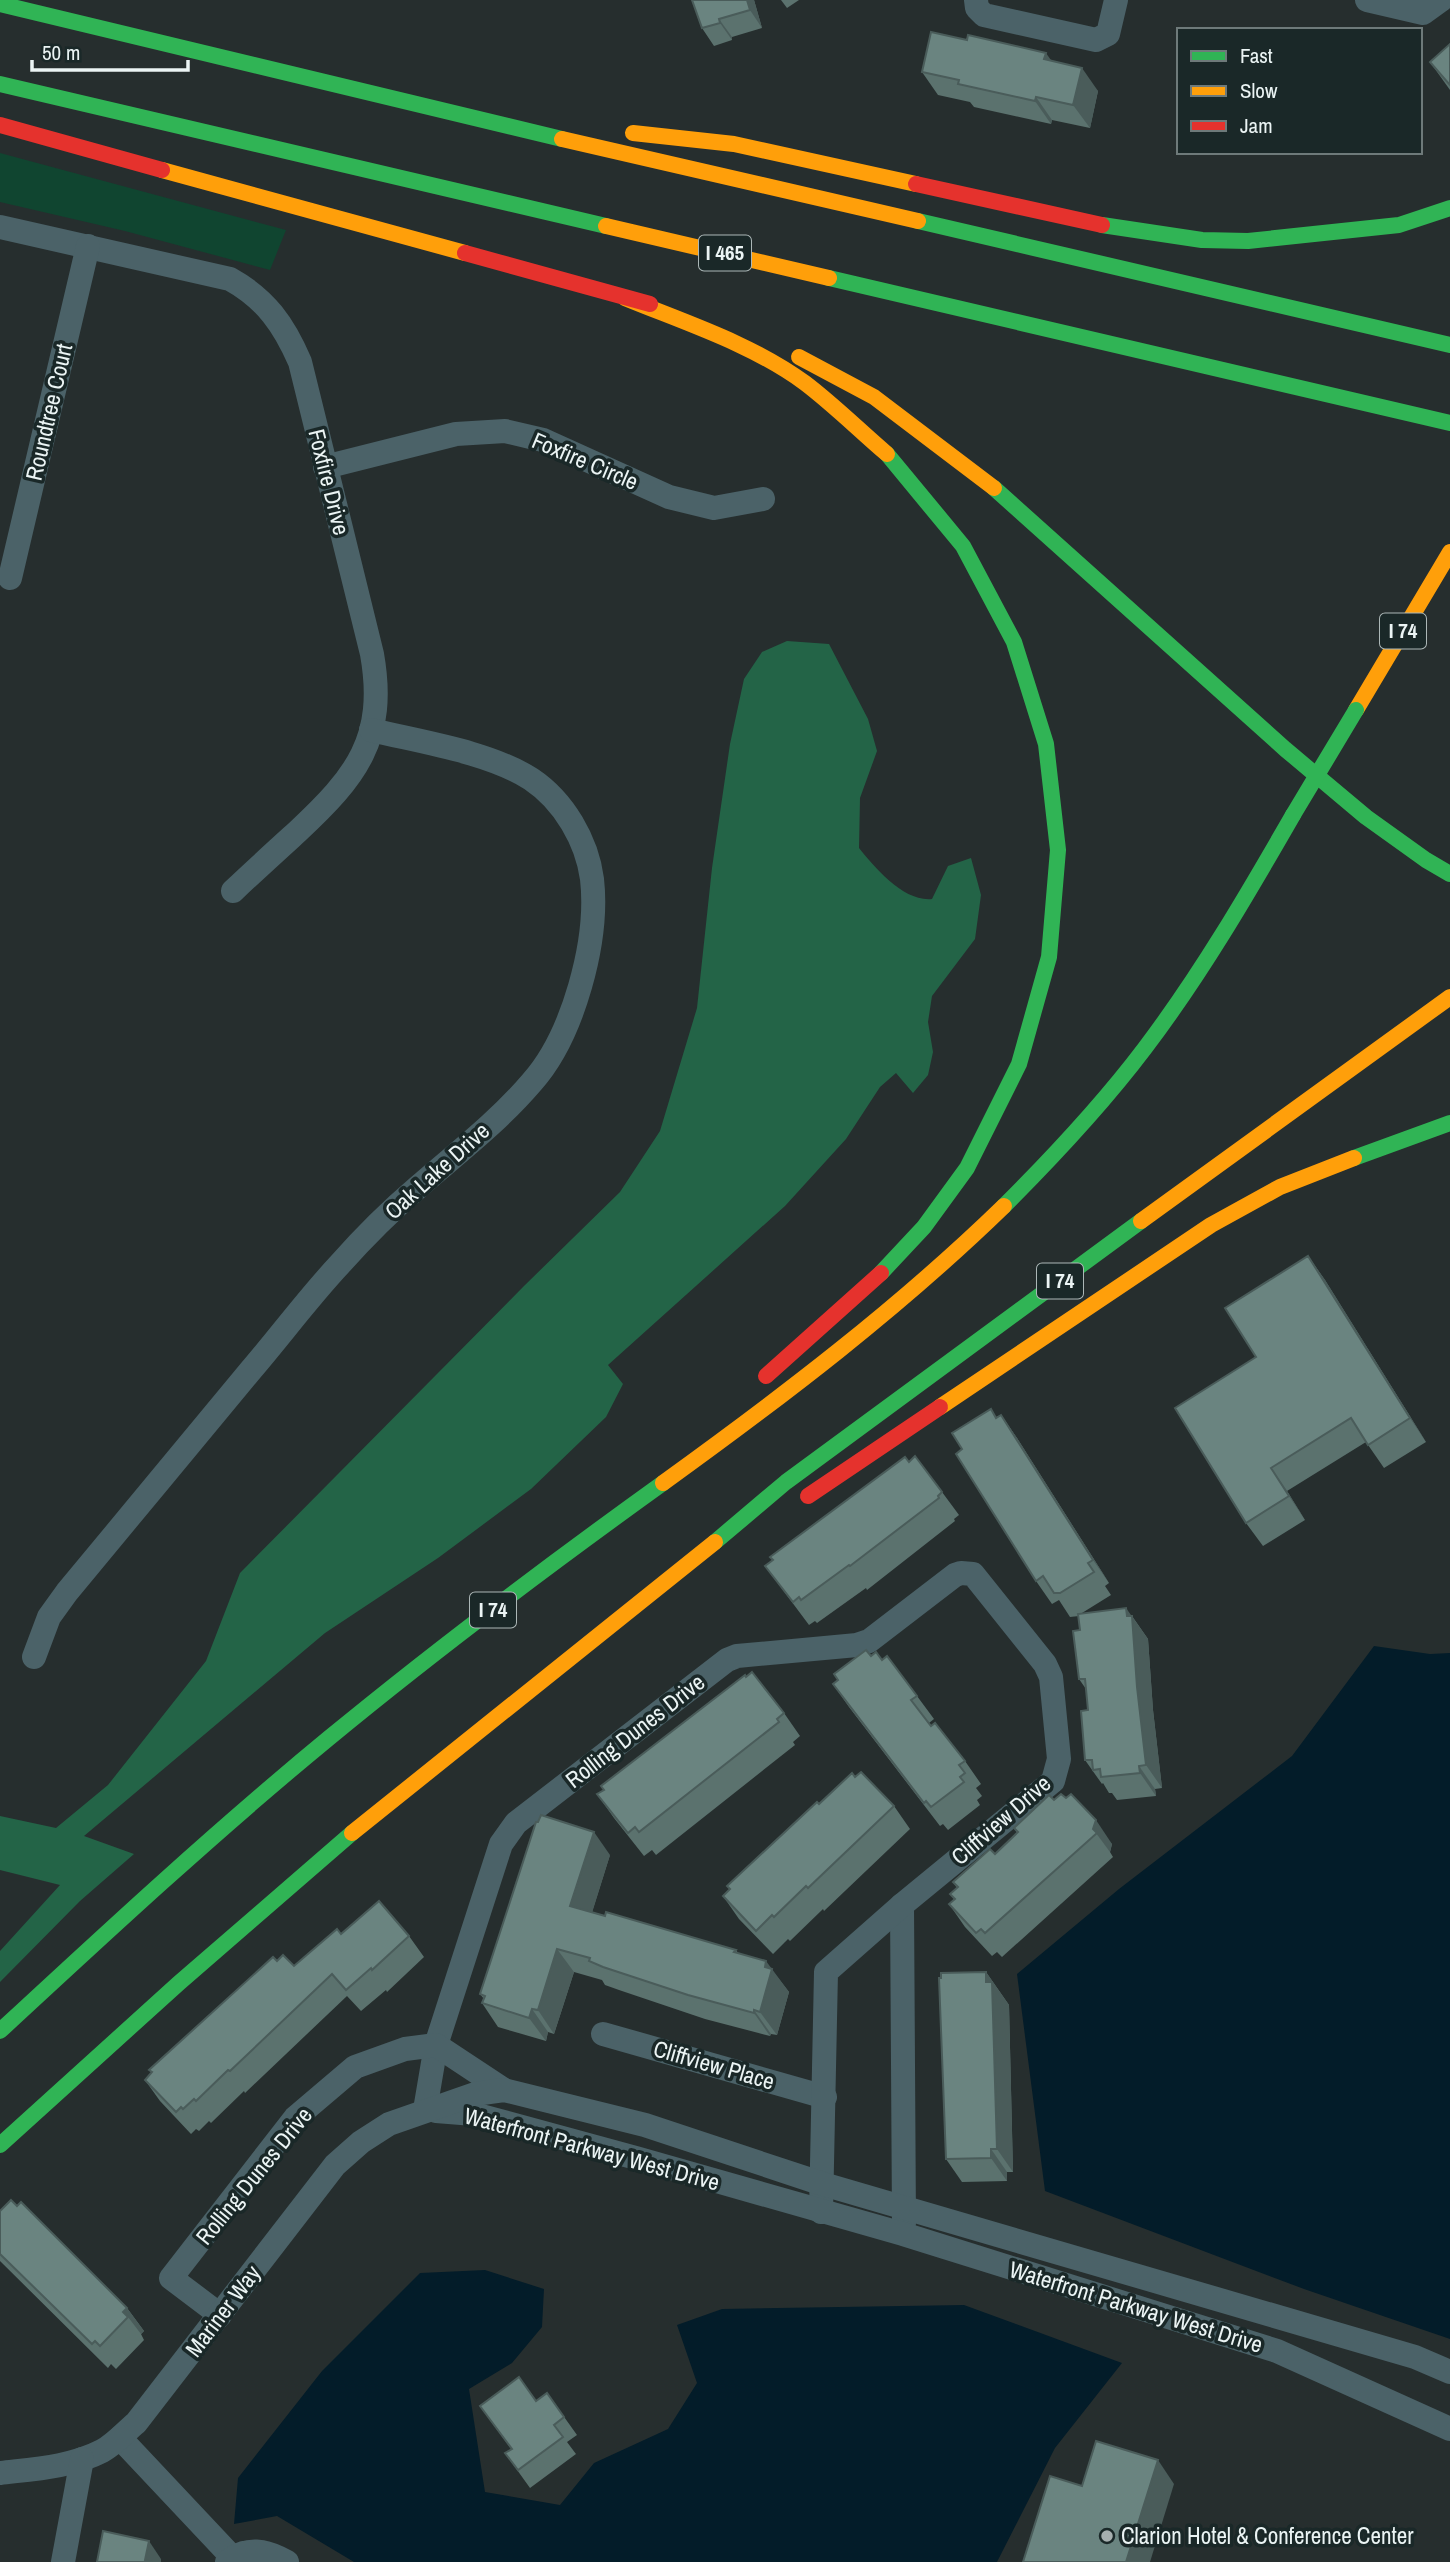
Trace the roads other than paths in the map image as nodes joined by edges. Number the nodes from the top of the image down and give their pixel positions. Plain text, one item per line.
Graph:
1 (1116, 0) edge
2 (1367, 0) edge
3 (1441, 0) edge
4 (0, 4) edge
5 (976, 4) edge
6 (0, 84) edge
7 (456, 114) junction
8 (0, 125) edge
9 (581, 127) dead end
10 (623, 132) dead end
11 (1418, 202) dead end
12 (1450, 208) edge
13 (0, 227) edge
14 (1359, 228) junction
15 (88, 246) junction
16 (625, 298) junction
17 (1450, 345) edge
18 (1450, 423) edge
19 (325, 467) junction
20 (763, 499) dead end
21 (1450, 552) edge
22 (10, 578) dead end
23 (371, 730) junction
24 (1450, 874) edge
25 (233, 891) dead end
26 (1450, 997) edge
27 (1450, 1123) edge
28 (1450, 1131) edge
29 (1385, 1145) junction
30 (752, 1388) dead end
31 (679, 1451) dead end
32 (800, 1502) dead end
33 (755, 1528) dead end
34 (677, 1574) junction
35 (974, 1574) joint
36 (534, 1577) junction
37 (34, 1657) dead end
38 (902, 1905) junction
39 (0, 2031) edge
40 (603, 2034) dead end
41 (436, 2045) junction
42 (504, 2090) junction
43 (825, 2097) junction
44 (425, 2110) junction
45 (0, 2145) edge
46 (823, 2184) junction
47 (905, 2208) junction
48 (821, 2212) junction
49 (904, 2234) junction
50 (219, 2315) junction
51 (1450, 2372) edge
52 (1450, 2429) edge
53 (120, 2438) junction
54 (82, 2459) junction
55 (0, 2473) edge
56 (236, 2557) edge
57 (63, 2562) edge
58 (287, 2562) edge

1 - 5 street
2 - 3 street
4 - 7 highway
6 - 18 highway, I 465
7 - 9 highway
7 - 17 highway
8 - 16 highway
10 - 14 highway
11 - 14 highway
12 - 14 highway
13 - 15 street, Foxfire Drive
15 - 19 street, Foxfire Drive
15 - 22 street, Roundtree Court
16 - 24 highway
16 - 30 highway
19 - 20 street, Foxfire Circle
19 - 23 street, Foxfire Drive
21 - 36 highway, I 74, bridge
23 - 25 street, Foxfire Drive
23 - 37 street, Oak Lake Drive
26 - 34 highway, I 74
27 - 29 highway
28 - 29 highway
29 - 32 highway
31 - 36 highway
33 - 34 highway
34 - 45 highway, I 74
35 - 38 street, Cliffview Drive
35 - 41 street, Rolling Dunes Drive
36 - 39 highway, I 74
38 - 43 street, Cliffview Drive
38 - 47 street
40 - 43 street, Cliffview Place
41 - 42 street
41 - 44 street, Rolling Dunes Drive
41 - 50 street, Rolling Dunes Drive
42 - 44 street, Waterfront Parkway West Drive
42 - 46 street, Waterfront Parkway West Drive
43 - 46 street, Cliffview Drive
44 - 48 street, Waterfront Parkway West Drive
44 - 50 street, Mariner Way
46 - 47 street, Waterfront Parkway West Drive
46 - 48 street, Cliffview Drive
47 - 49 street
47 - 51 street, Waterfront Parkway West Drive
48 - 49 street, Waterfront Parkway West Drive
49 - 52 street, Waterfront Parkway West Drive
50 - 53 street, Mariner Way
53 - 54 street, Mariner Way
53 - 56 street
54 - 55 street, Mariner Way
54 - 57 street
56 - 58 street

